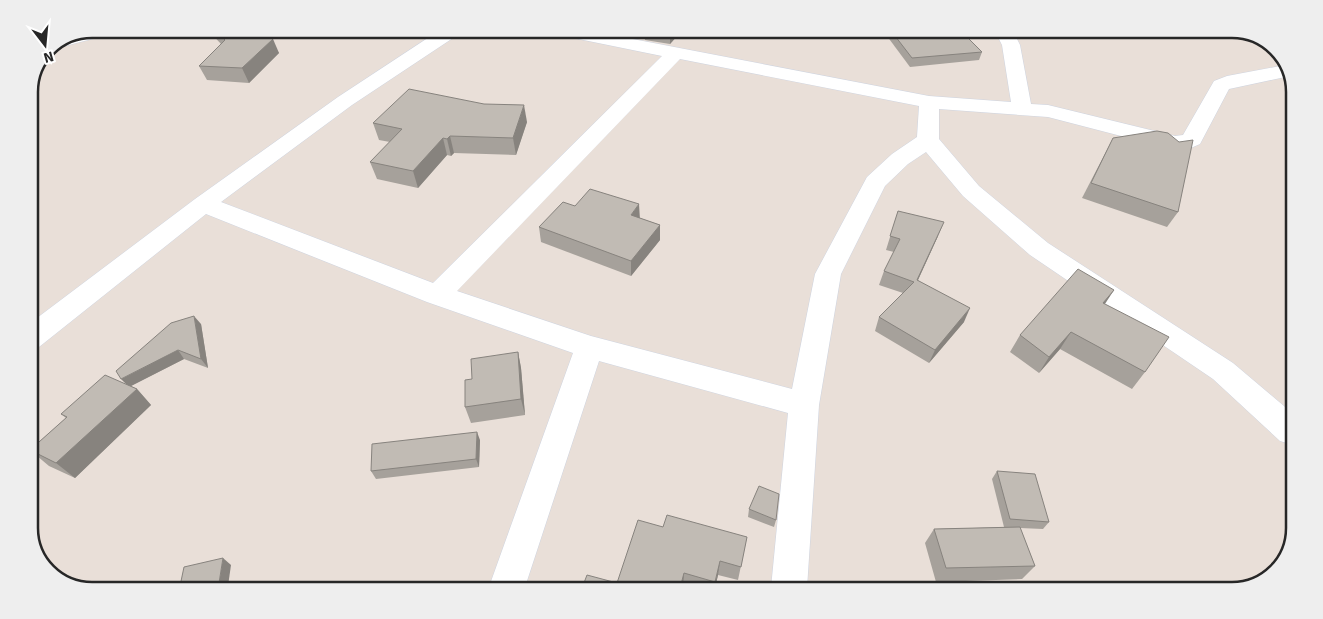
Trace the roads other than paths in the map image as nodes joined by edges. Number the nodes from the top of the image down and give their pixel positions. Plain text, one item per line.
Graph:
1 (441, 38) edge
2 (601, 38) edge
3 (1007, 38) edge
4 (676, 52) junction
5 (1282, 72) edge
6 (929, 102) junction
7 (1022, 108) junction
8 (928, 140) junction
9 (203, 204) junction
10 (437, 295) junction
11 (38, 332) edge
12 (589, 347) junction
13 (804, 405) junction
14 (1286, 425) edge
15 (509, 582) edge
16 (789, 582) edge

1 - 9 street
2 - 4 street
3 - 7 street
4 - 6 street
4 - 10 street
5 - 7 street
6 - 7 street
6 - 8 street
8 - 13 street
8 - 14 street
9 - 10 street
9 - 11 street
10 - 12 street
12 - 13 street
12 - 15 street
13 - 16 street

